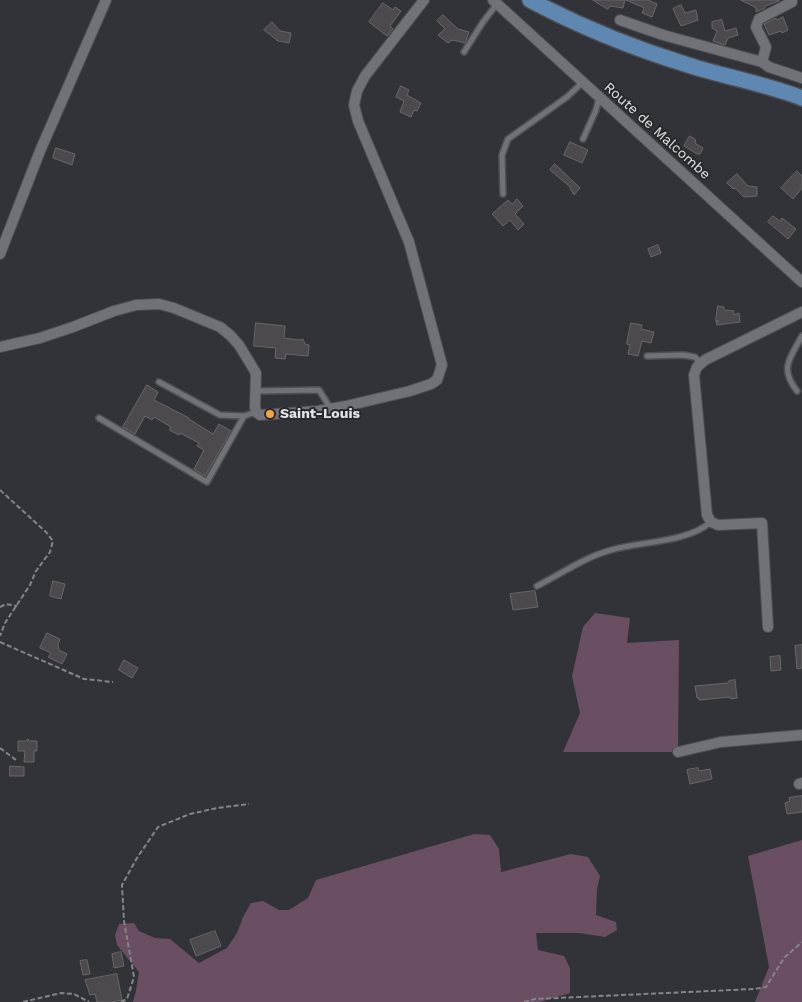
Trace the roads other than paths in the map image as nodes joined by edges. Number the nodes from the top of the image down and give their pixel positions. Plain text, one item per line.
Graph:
1 (106, 0) edge
2 (424, 0) edge
3 (530, 0) edge
4 (495, 2) edge
5 (792, 2) dead end
6 (620, 20) dead end
7 (464, 52) dead end
8 (762, 62) junction
9 (802, 78) edge
10 (583, 82) junction
11 (599, 97) junction
12 (802, 98) edge
13 (583, 139) dead end
14 (504, 194) dead end
15 (0, 254) edge
16 (802, 282) edge
17 (802, 312) edge
18 (802, 336) edge
19 (0, 347) edge
20 (646, 356) dead end
21 (701, 364) junction
22 (159, 382) dead end
23 (257, 390) junction
24 (797, 391) dead end
25 (330, 409) junction
26 (256, 412) junction
27 (244, 416) junction
28 (98, 418) dead end
29 (711, 522) junction
30 (537, 586) dead end
31 (768, 627) dead end
32 (802, 735) edge
33 (678, 752) dead end

1 - 15 street
2 - 25 street
3 - 12 main road
4 - 7 lane
4 - 10 street, Route de Malcombe
5 - 8 street
6 - 8 street
8 - 9 street
10 - 11 street, Route de Malcombe
10 - 14 lane
11 - 13 lane
11 - 16 street, Route de Malcombe
17 - 21 street
18 - 24 lane
19 - 23 street
20 - 21 lane
21 - 29 street
22 - 27 lane
23 - 25 lane
23 - 26 street
25 - 26 street
26 - 27 lane
27 - 28 lane
29 - 30 lane
29 - 31 street
32 - 33 street

